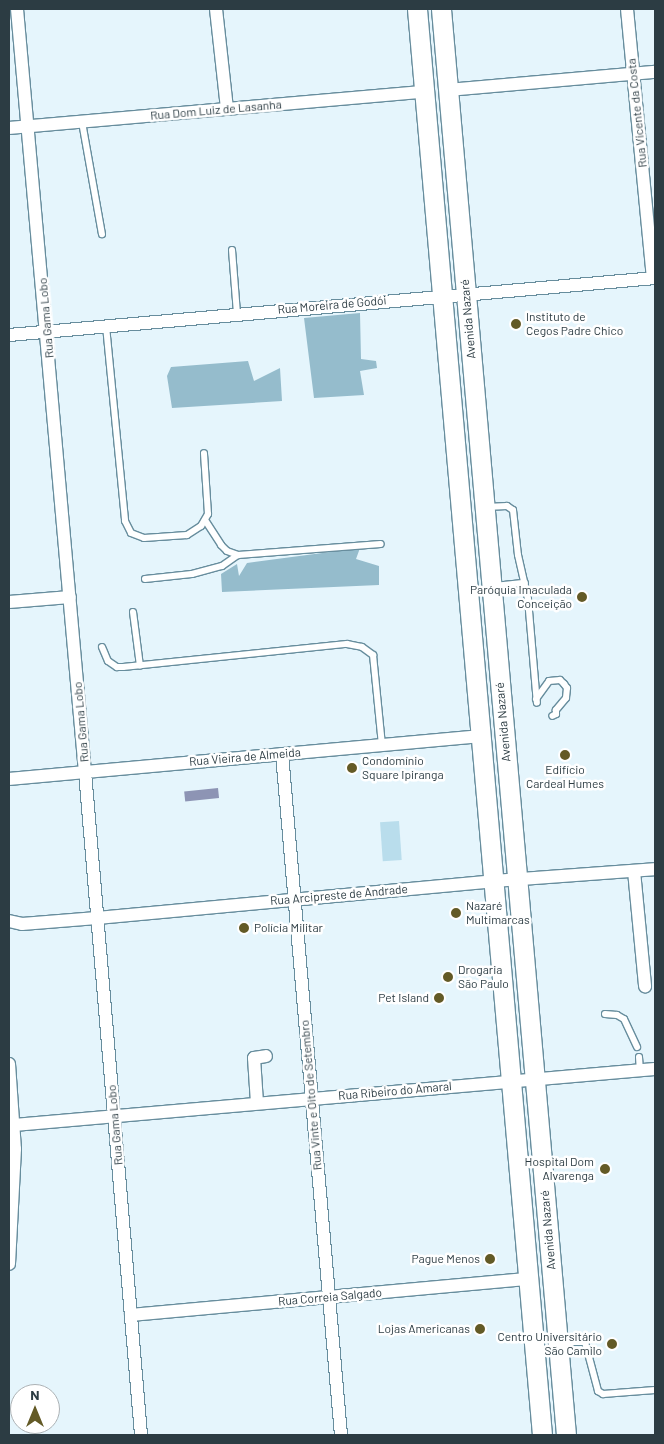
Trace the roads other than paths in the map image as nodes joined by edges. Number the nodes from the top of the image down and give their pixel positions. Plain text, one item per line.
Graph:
1 (17, 9) edge
2 (216, 9) edge
3 (417, 9) edge
4 (440, 9) edge
5 (627, 9) edge
6 (655, 72) edge
7 (632, 75) junction
8 (448, 90) junction
9 (424, 92) junction
10 (227, 108) junction
11 (82, 122) junction
12 (27, 126) junction
13 (9, 128) edge
14 (102, 234) dead end
15 (232, 250) dead end
16 (654, 278) edge
17 (466, 294) junction
18 (442, 296) junction
19 (237, 314) junction
20 (106, 326) junction
21 (47, 332) junction
22 (9, 335) edge
23 (204, 453) dead end
24 (484, 507) junction
25 (205, 520) junction
26 (381, 544) dead end
27 (238, 555) junction
28 (145, 579) dead end
29 (525, 583) junction
30 (491, 586) junction
31 (70, 597) junction
32 (9, 602) edge
33 (133, 612) dead end
34 (102, 647) dead end
35 (140, 666) junction
36 (552, 716) dead end
37 (481, 736) junction
38 (382, 745) junction
39 (282, 754) junction
40 (86, 772) junction
41 (9, 778) edge
42 (655, 869) edge
43 (634, 871) junction
44 (517, 879) junction
45 (494, 881) junction
46 (294, 900) junction
47 (97, 918) junction
48 (9, 921) edge
49 (22, 924) junction
50 (9, 930) edge
51 (645, 986) dead end
52 (605, 1014) dead end
53 (637, 1046) dead end
54 (266, 1056) dead end
55 (9, 1064) edge
56 (655, 1069) edge
57 (535, 1079) junction
58 (511, 1081) junction
59 (311, 1099) junction
60 (258, 1103) junction
61 (114, 1117) junction
62 (14, 1125) junction
63 (12, 1150) edge
64 (9, 1264) edge
65 (528, 1280) junction
66 (330, 1297) junction
67 (131, 1315) junction
68 (558, 1342) junction
69 (655, 1390) edge
70 (141, 1435) edge
71 (341, 1435) edge
72 (542, 1435) edge
73 (566, 1435) edge

1 - 12 street, Rua Gama Lobo
2 - 10 street
3 - 9 main road, Avenida Nazaré
4 - 8 main road, Avenida Nazaré
5 - 7 street, Rua Vicente da Costa
6 - 7 street
7 - 8 street
7 - 16 street, Rua Vicente da Costa
8 - 17 main road, Avenida Nazaré
9 - 10 street, Rua Dom Luiz de Lasanha
9 - 18 main road, Avenida Nazaré
10 - 11 street, Rua Dom Luiz de Lasanha
11 - 12 street, Rua Dom Luiz de Lasanha
11 - 14 lane
12 - 13 street, Rua Dom Luiz de Lasanha
12 - 21 street, Rua Gama Lobo
15 - 19 lane
16 - 17 street, Rua Moreira de Godói
17 - 18 street, Rua Moreira de Godói
17 - 24 main road, Avenida Nazaré
18 - 19 street, Rua Moreira de Godói
18 - 37 main road, Avenida Nazaré
19 - 20 street, Rua Moreira de Godói
20 - 21 street, Rua Moreira de Godói
20 - 25 lane
21 - 22 street, Rua Moreira de Godói
21 - 31 street, Rua Gama Lobo
23 - 25 lane
24 - 29 lane
24 - 30 main road, Avenida Nazaré
25 - 27 lane
26 - 27 lane
27 - 28 lane
29 - 30 lane
29 - 36 lane
30 - 44 main road, Avenida Nazaré
31 - 32 street
31 - 40 street, Rua Gama Lobo
33 - 35 lane
34 - 35 lane
35 - 38 lane
37 - 38 street, Rua Vieira de Almeida
37 - 45 main road, Avenida Nazaré
38 - 39 street, Rua Vieira de Almeida
39 - 40 street, Rua Vieira de Almeida
39 - 46 street, Rua Vinte e Oito de Setembro
40 - 41 street, Rua Vieira de Almeida
40 - 47 street, Rua Gama Lobo
42 - 43 street, Rua Arcipreste de Andrade
43 - 44 street, Rua Arcipreste de Andrade
43 - 51 street
44 - 45 street, Rua Arcipreste de Andrade
44 - 57 main road, Avenida Nazaré
45 - 46 street, Rua Arcipreste de Andrade
45 - 58 main road, Avenida Nazaré
46 - 47 street, Rua Arcipreste de Andrade
46 - 59 street, Rua Vinte e Oito de Setembro
47 - 49 street, Rua Arcipreste de Andrade
47 - 61 street, Rua Gama Lobo
48 - 49 street, Rua Arcipreste de Andrade
49 - 50 street, Rua Arcipreste de Andrade
52 - 53 lane
54 - 60 street
55 - 62 street
56 - 57 street, Rua Ribeiro do Amaral
57 - 58 street, Rua Ribeiro do Amaral
57 - 68 main road, Avenida Nazaré
58 - 59 street, Rua Ribeiro do Amaral
58 - 65 main road, Avenida Nazaré
59 - 60 street, Rua Ribeiro do Amaral
59 - 66 street, Rua Vinte e Oito de Setembro
60 - 61 street, Rua Ribeiro do Amaral
61 - 62 street, Rua Ribeiro do Amaral
61 - 67 street, Rua Gama Lobo
62 - 63 street
63 - 64 street
65 - 66 street, Rua Correia Salgado
65 - 72 main road, Avenida Nazaré
66 - 67 street, Rua Correia Salgado
66 - 71 street, Rua Vinte e Oito de Setembro
67 - 70 street, Rua Gama Lobo
68 - 69 lane
68 - 73 main road, Avenida Nazaré

